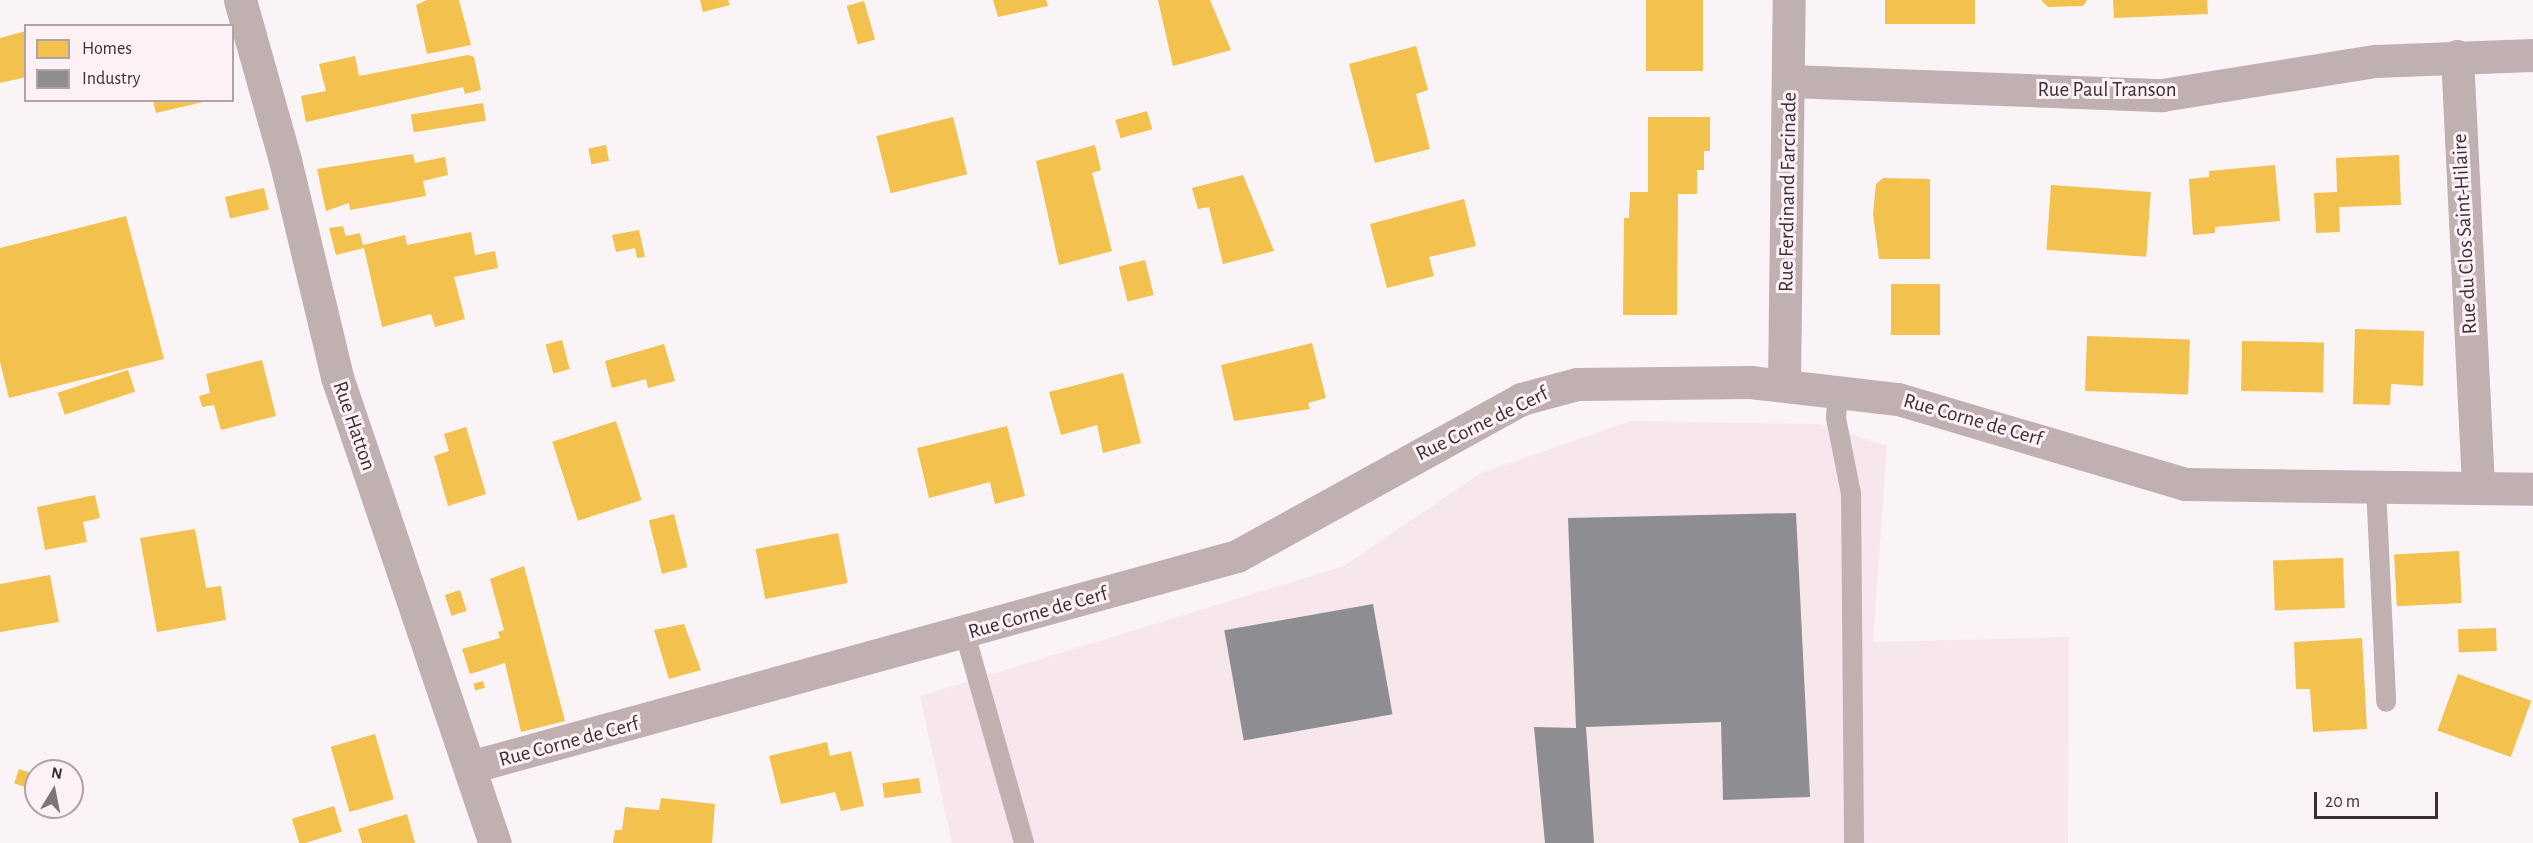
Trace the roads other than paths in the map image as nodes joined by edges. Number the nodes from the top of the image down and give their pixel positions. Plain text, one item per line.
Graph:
1 (240, 0) edge
2 (1789, 0) edge
3 (2533, 55) edge
4 (2457, 56) junction
5 (1790, 81) junction
6 (1784, 384) junction
7 (1838, 389) junction
8 (2376, 486) junction
9 (2478, 487) junction
10 (2533, 489) edge
11 (965, 634) junction
12 (2386, 702) dead end
13 (470, 768) junction
14 (495, 843) edge
15 (1024, 843) edge
16 (1854, 843) edge

1 - 13 street, Rue Hatton
2 - 5 street, Rue Ferdinand Farcinade
3 - 4 street
4 - 5 street, Rue Paul Transon
4 - 9 street, Rue du Clos Saint-Hilaire
5 - 6 street, Rue Ferdinand Farcinade
6 - 7 street, Rue Corne de Cerf
6 - 11 street, Rue Corne de Cerf
7 - 8 street, Rue Corne de Cerf
7 - 16 lane
8 - 9 street, Rue Corne de Cerf
8 - 12 lane
9 - 10 street, Rue Corne de Cerf
11 - 13 street, Rue Corne de Cerf
11 - 15 lane
13 - 14 street, Rue Hatton

